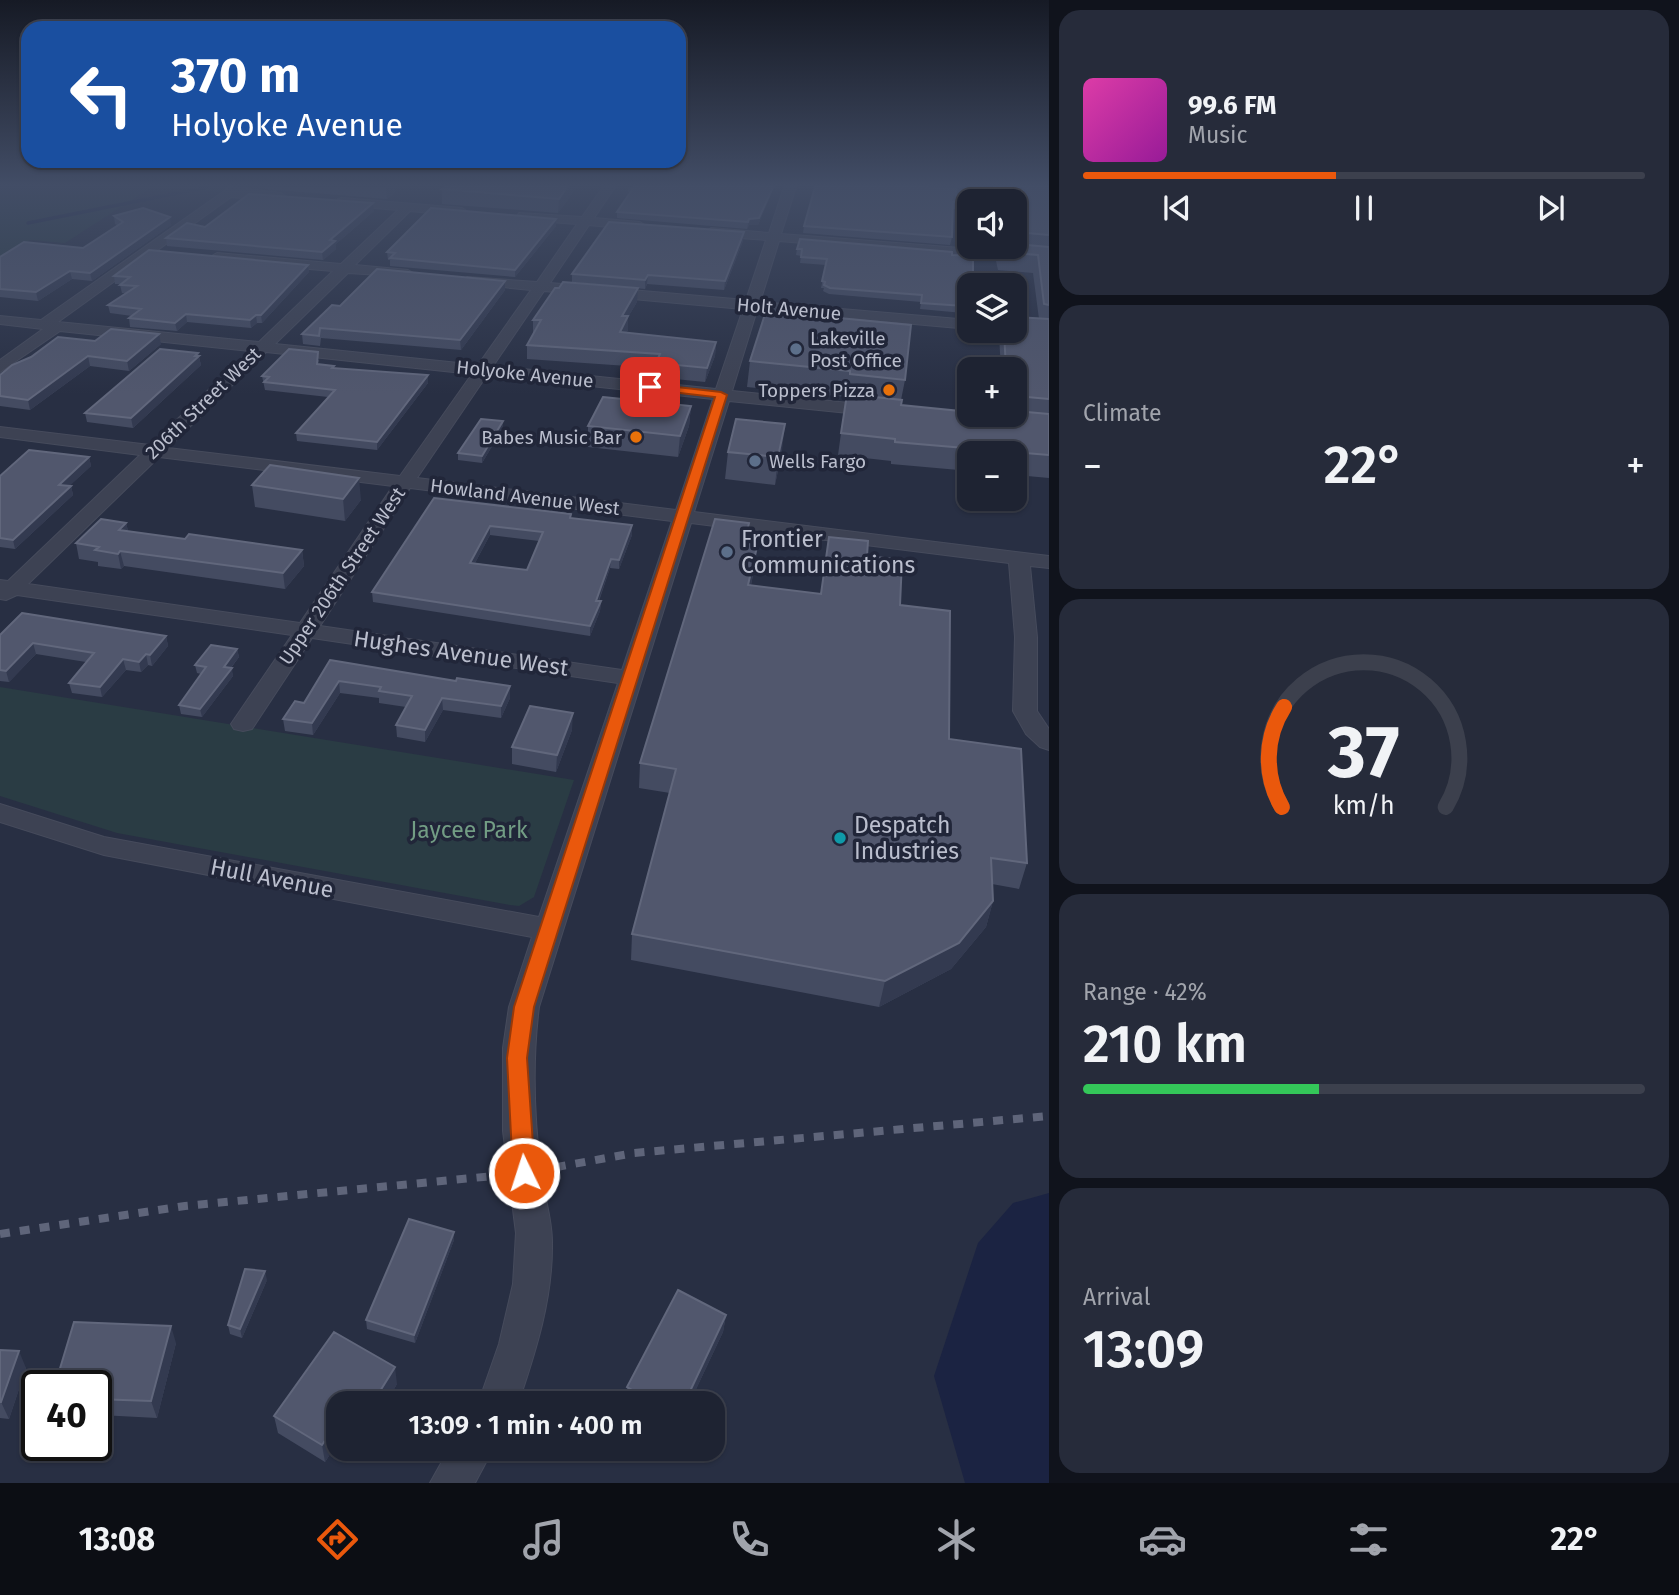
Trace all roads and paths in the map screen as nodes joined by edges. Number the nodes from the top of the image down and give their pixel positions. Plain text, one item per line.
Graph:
1 (141, 256) edge
2 (207, 256) edge
3 (356, 256) edge
4 (561, 256) edge
5 (769, 256) edge
6 (1014, 256) edge
7 (1049, 259) edge
8 (343, 268) junction
9 (423, 275) edge
10 (463, 279) edge
11 (541, 286) junction
12 (752, 305) junction
13 (0, 320) edge
14 (957, 324) edge
15 (51, 325) junction
16 (261, 347) junction
17 (0, 367) edge
18 (482, 370) junction
19 (721, 395) junction
20 (899, 413) edge
21 (0, 432) edge
22 (152, 451) junction
23 (406, 482) junction
24 (683, 517) junction
25 (1019, 559) junction
26 (1049, 562) edge
27 (4, 591) edge
28 (305, 631) junction
29 (631, 678) junction
30 (243, 724) dead end
31 (1049, 742) edge
32 (0, 813) edge
33 (547, 929) junction
34 (502, 1391) edge
35 (465, 1461) edge
36 (451, 1483) edge

1 - 15 street
2 - 8 street
3 - 8 street, 206th Street West
4 - 11 street, Upper 206th Street West
5 - 12 street
6 - 7 street
8 - 9 street
8 - 16 street, 206th Street West
10 - 11 street, Holt Avenue
11 - 12 street, Holt Avenue
11 - 18 street, Upper 206th Street West
12 - 14 street, Holt Avenue
12 - 19 street
13 - 15 street, Holyoke Avenue
15 - 16 street, Holyoke Avenue
15 - 17 street
16 - 18 street, Holyoke Avenue
16 - 22 street, 206th Street West
18 - 19 street, Holyoke Avenue
18 - 23 street, Upper 206th Street West
19 - 20 street, Holyoke Avenue
19 - 24 street
21 - 22 street, Howland Avenue West
22 - 23 street, Howland Avenue West
22 - 27 street, 206th Street West
23 - 24 street, Howland Avenue West
23 - 28 street, Upper 206th Street West
24 - 25 street, Howland Avenue West
24 - 29 street
25 - 26 street, Howland Avenue West
25 - 31 street
27 - 28 street, Hughes Avenue West
28 - 29 street, Hughes Avenue West
28 - 30 street, Upper 206th Street West
29 - 33 street
32 - 33 street, Hull Avenue
33 - 34 street
35 - 36 street

